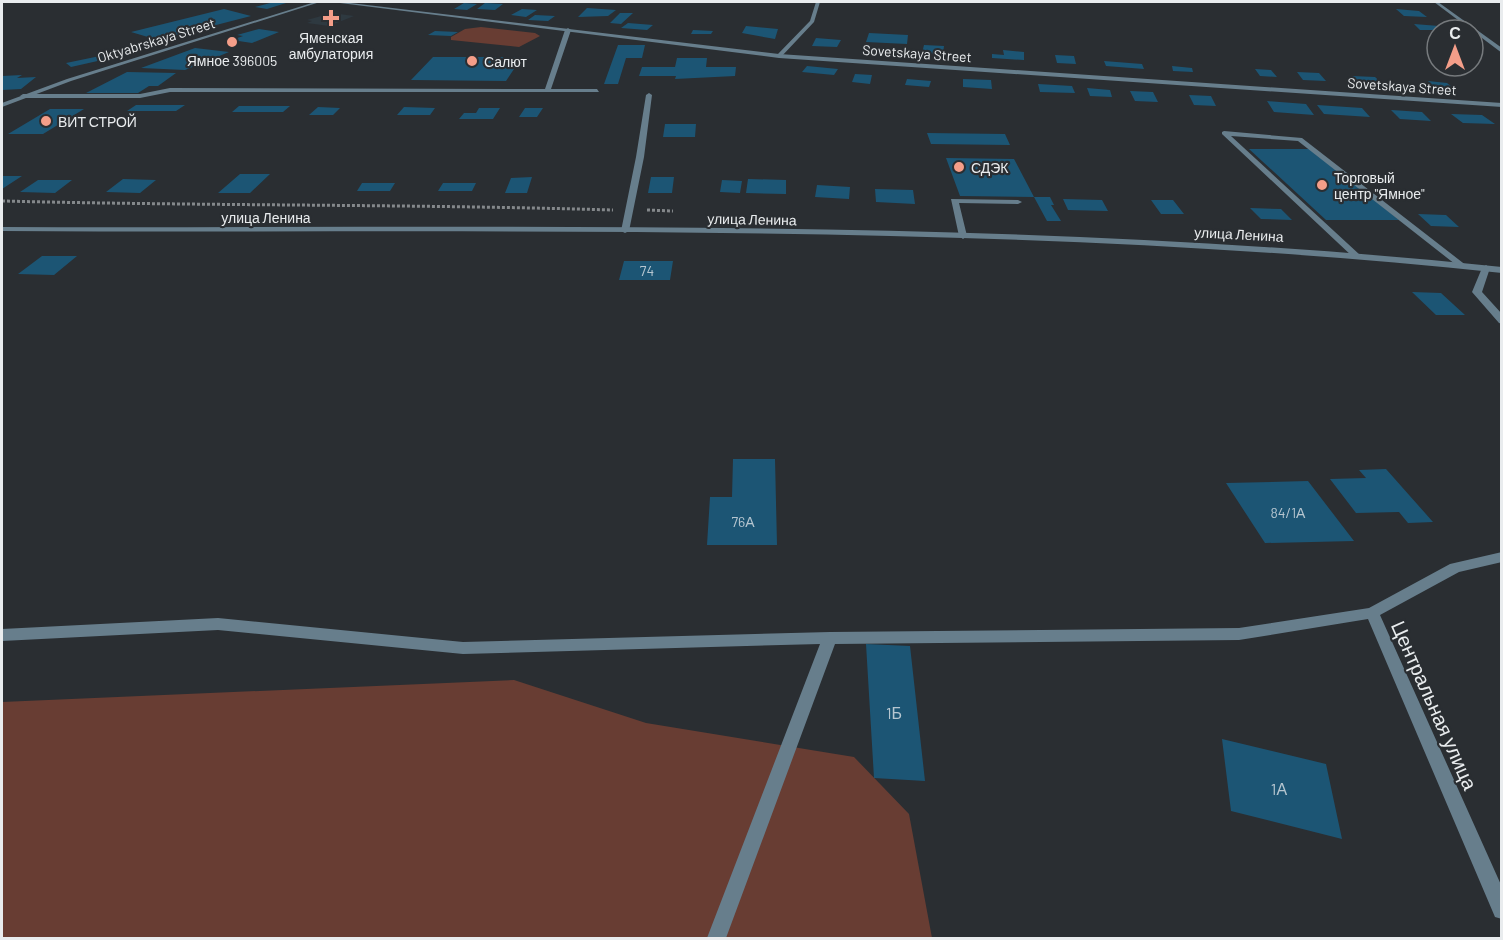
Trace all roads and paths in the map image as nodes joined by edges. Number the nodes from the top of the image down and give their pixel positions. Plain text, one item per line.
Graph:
1 (318, 2) edge
2 (334, 2) edge
3 (818, 2) edge
4 (1436, 2) edge
5 (568, 30) junction
6 (1502, 51) edge
7 (779, 56) junction
8 (547, 91) junction
9 (597, 91) dead end
10 (649, 95) dead end
11 (23, 96) junction
12 (2, 105) edge
13 (1502, 105) edge
14 (1018, 202) dead end
15 (2, 229) edge
16 (625, 231) junction
17 (963, 236) junction
18 (1356, 255) junction
19 (1463, 266) junction
20 (1486, 268) junction
21 (1502, 270) edge
22 (1502, 321) edge
23 (1502, 557) edge
24 (1372, 613) junction
25 (2, 635) edge
26 (830, 639) junction
27 (1502, 910) edge
28 (717, 939) edge

1 - 11 street, Oktyabrskaya Street
2 - 5 street, Sovetskaya Street
3 - 7 street
4 - 6 street
5 - 7 street, Sovetskaya Street
5 - 8 street
7 - 13 street, Sovetskaya Street
8 - 9 street
8 - 11 street
10 - 16 street
11 - 12 street, Oktyabrskaya Street
14 - 17 street
15 - 16 street, улица Ленина
16 - 17 street, улица Ленина
17 - 18 street, улица Ленина
18 - 19 street, улица Ленина
18 - 19 street
19 - 20 street, улица Ленина
20 - 21 street, улица Ленина
20 - 22 street
23 - 24 street, Центральная улица
24 - 26 street
24 - 27 street, Центральная улица
25 - 26 street
26 - 28 street

